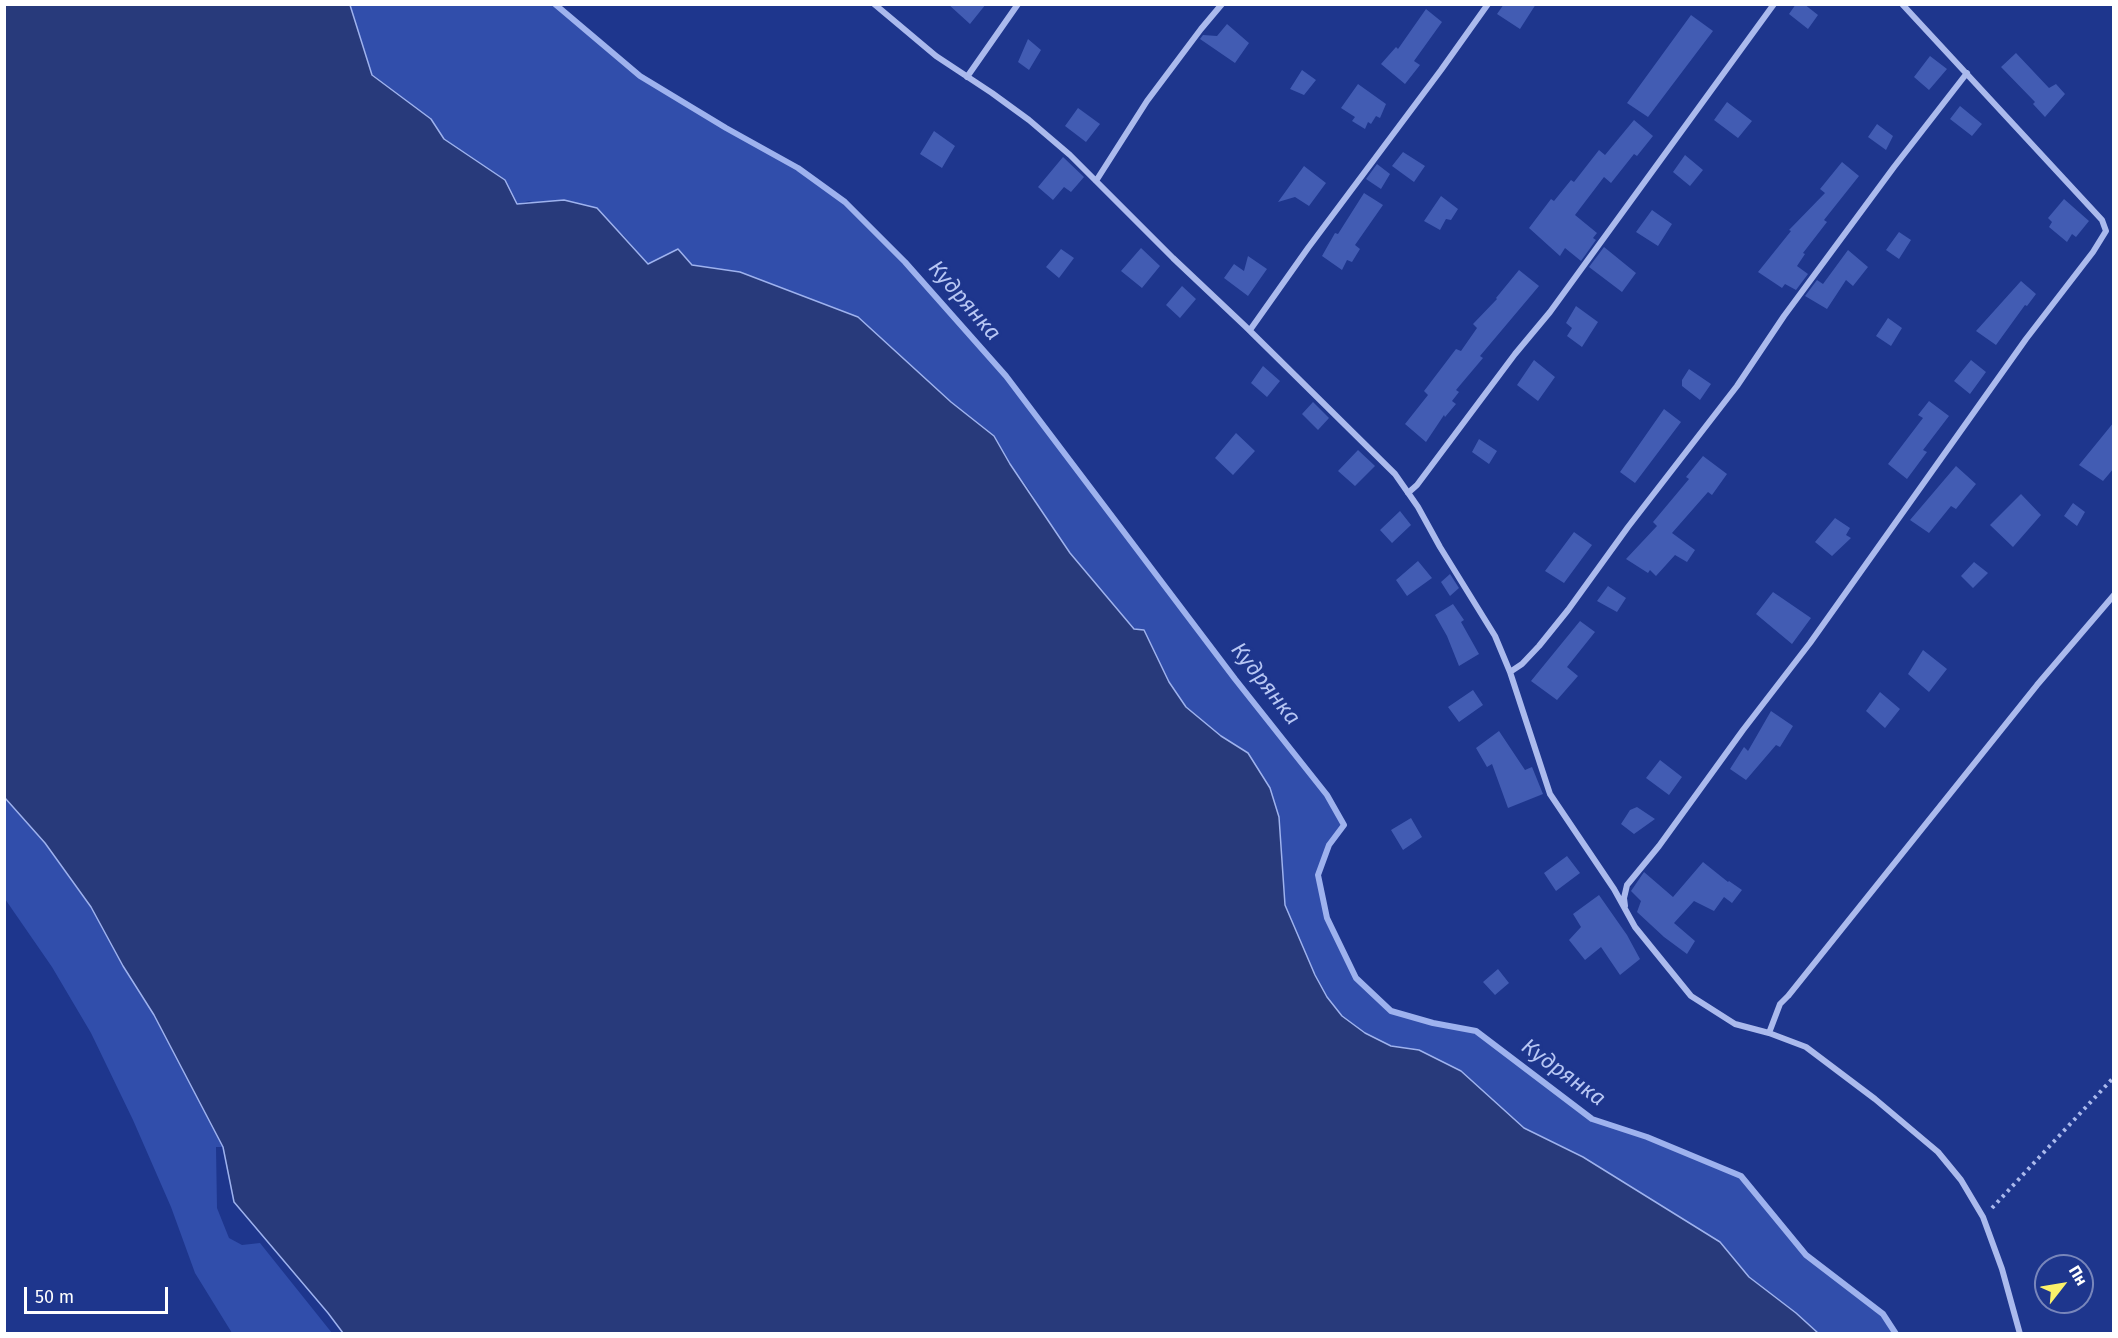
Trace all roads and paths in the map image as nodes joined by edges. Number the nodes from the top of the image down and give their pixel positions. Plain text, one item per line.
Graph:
1 (874, 4) edge
2 (1018, 4) edge
3 (1222, 4) edge
4 (1488, 4) edge
5 (1774, 4) edge
6 (1902, 4) edge
7 (1967, 73) junction
8 (967, 77) junction
9 (1096, 181) junction
10 (1250, 330) junction
11 (1408, 493) junction
12 (2114, 595) edge
13 (1510, 672) junction
14 (1626, 913) junction
15 (1769, 1033) junction
16 (2114, 1077) edge
17 (1983, 1217) junction
18 (2020, 1334) edge

1 - 8 street
2 - 8 street
3 - 9 street
4 - 10 street
5 - 11 street
6 - 7 street
7 - 13 street
7 - 14 street
8 - 9 street
9 - 10 street
10 - 11 street
11 - 13 street
12 - 15 street
13 - 14 street
14 - 15 street
15 - 17 street
16 - 17 path
17 - 18 street

